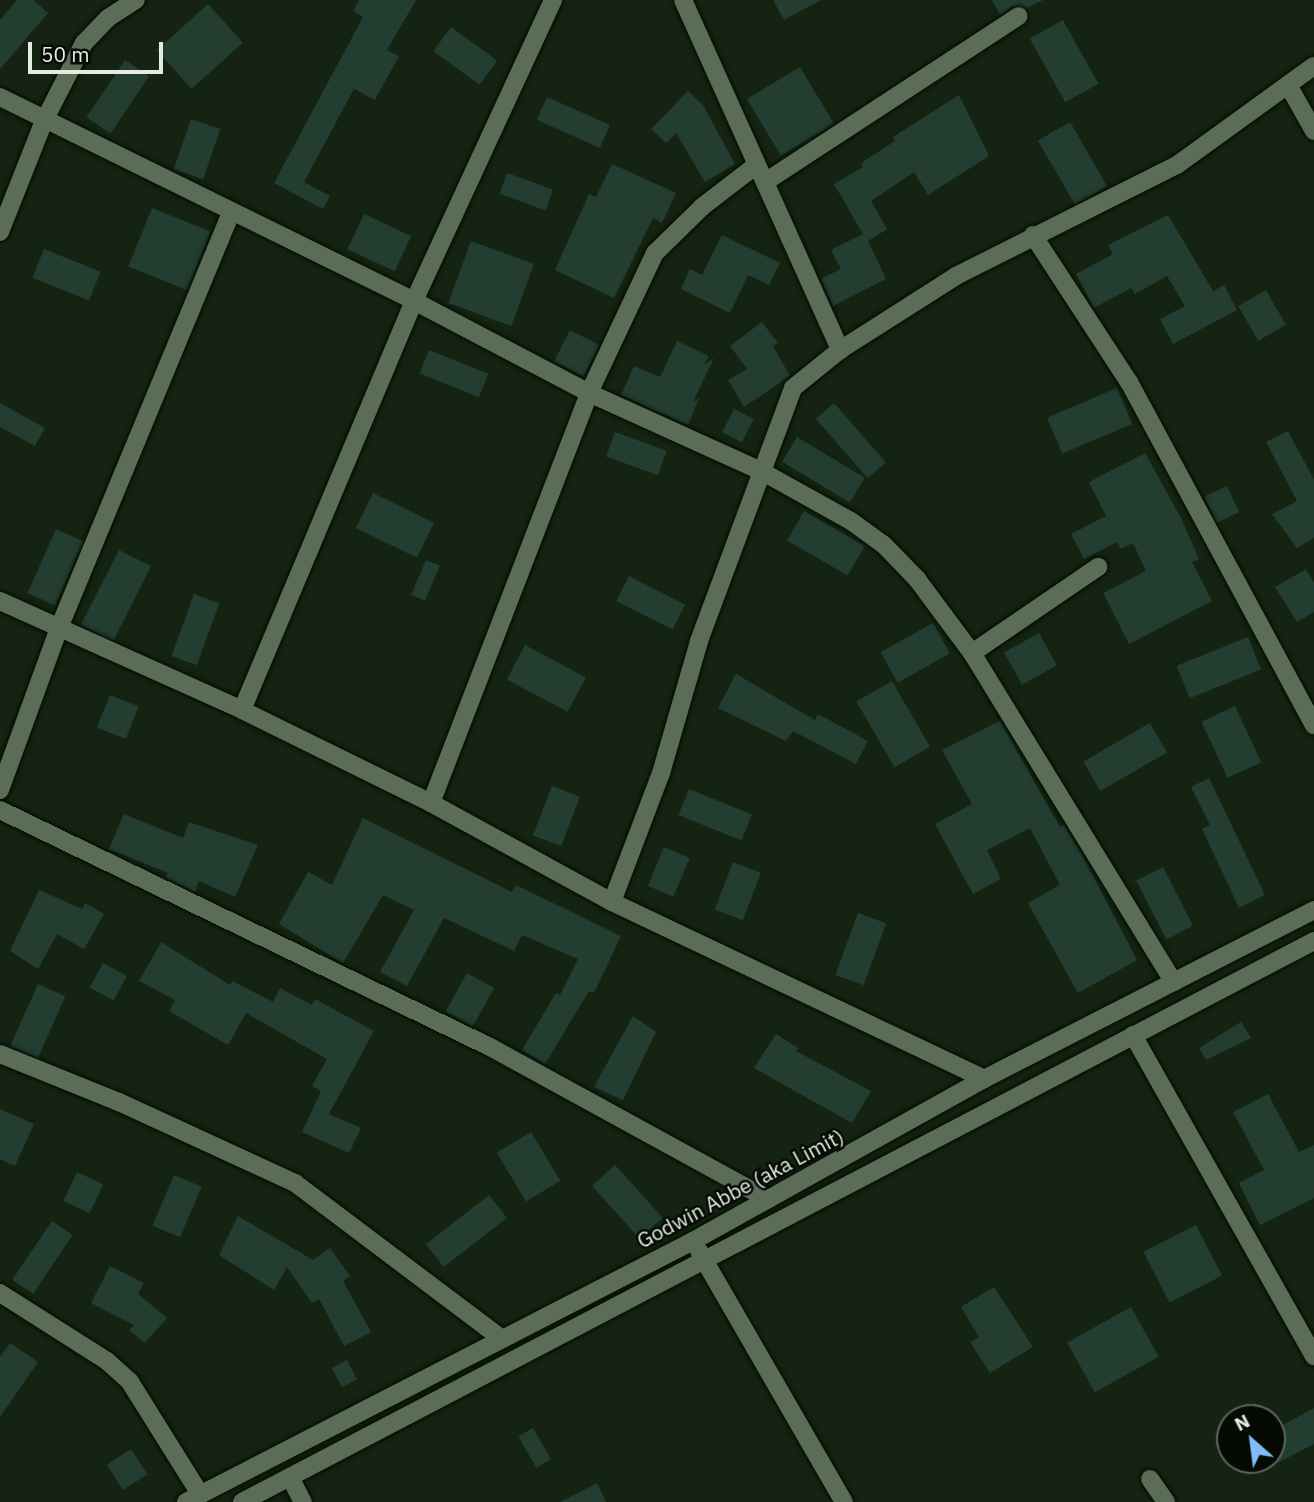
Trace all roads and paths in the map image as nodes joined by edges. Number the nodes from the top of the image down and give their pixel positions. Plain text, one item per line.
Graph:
1 (136, 0) edge
2 (553, 0) edge
3 (683, 0) edge
4 (1019, 16) dead end
5 (1314, 66) edge
6 (1288, 85) junction
7 (0, 97) edge
8 (44, 121) junction
9 (1314, 131) edge
10 (754, 167) junction
11 (765, 183) junction
12 (231, 212) junction
13 (0, 232) edge
14 (1032, 235) junction
15 (414, 300) junction
16 (840, 349) junction
17 (589, 393) junction
18 (761, 471) junction
19 (1098, 567) dead end
20 (0, 601) edge
21 (59, 628) junction
22 (972, 653) junction
23 (242, 710) junction
24 (1314, 725) edge
25 (0, 790) edge
26 (431, 803) junction
27 (0, 810) edge
28 (612, 902) junction
29 (1314, 910) edge
30 (1314, 941) edge
31 (1174, 982) junction
32 (1133, 1035) junction
33 (0, 1054) edge
34 (984, 1079) junction
35 (940, 1105) junction
36 (953, 1128) junction
37 (768, 1199) junction
38 (693, 1241) junction
39 (704, 1260) junction
40 (3, 1300) edge
41 (502, 1339) junction
42 (1314, 1356) edge
43 (290, 1476) junction
44 (1150, 1479) dead end
45 (193, 1498) edge
46 (839, 1500) edge
47 (242, 1502) edge
48 (303, 1502) edge
49 (1166, 1502) edge

1 - 8 street
2 - 15 street
3 - 10 street
4 - 11 street
5 - 6 street
6 - 9 street
6 - 14 street
7 - 8 street
8 - 12 street
8 - 13 street
10 - 11 street
10 - 17 street
11 - 16 street
12 - 15 street
12 - 21 street
14 - 16 street
14 - 24 street
15 - 17 street
15 - 23 street
16 - 18 street
17 - 18 street
17 - 26 street
18 - 22 street
18 - 28 street
19 - 22 street
20 - 21 street
21 - 23 street
21 - 25 street
22 - 31 street
23 - 26 street
26 - 28 street
27 - 37 street
28 - 34 street
29 - 31 street, Godwin Abbe (aka Limit)
30 - 32 street
31 - 34 street, Godwin Abbe (aka Limit)
32 - 36 street
32 - 42 street
33 - 41 street
34 - 35 street, Godwin Abbe (aka Limit)
35 - 36 street
35 - 37 street, Godwin Abbe (aka Limit)
36 - 39 street
37 - 38 street, Godwin Abbe (aka Limit)
38 - 39 street
38 - 41 street, Godwin Abbe (aka Limit)
39 - 43 street
39 - 46 street
40 - 45 street
41 - 45 street, Godwin Abbe (aka Limit)
43 - 47 street
43 - 48 street
44 - 49 street

